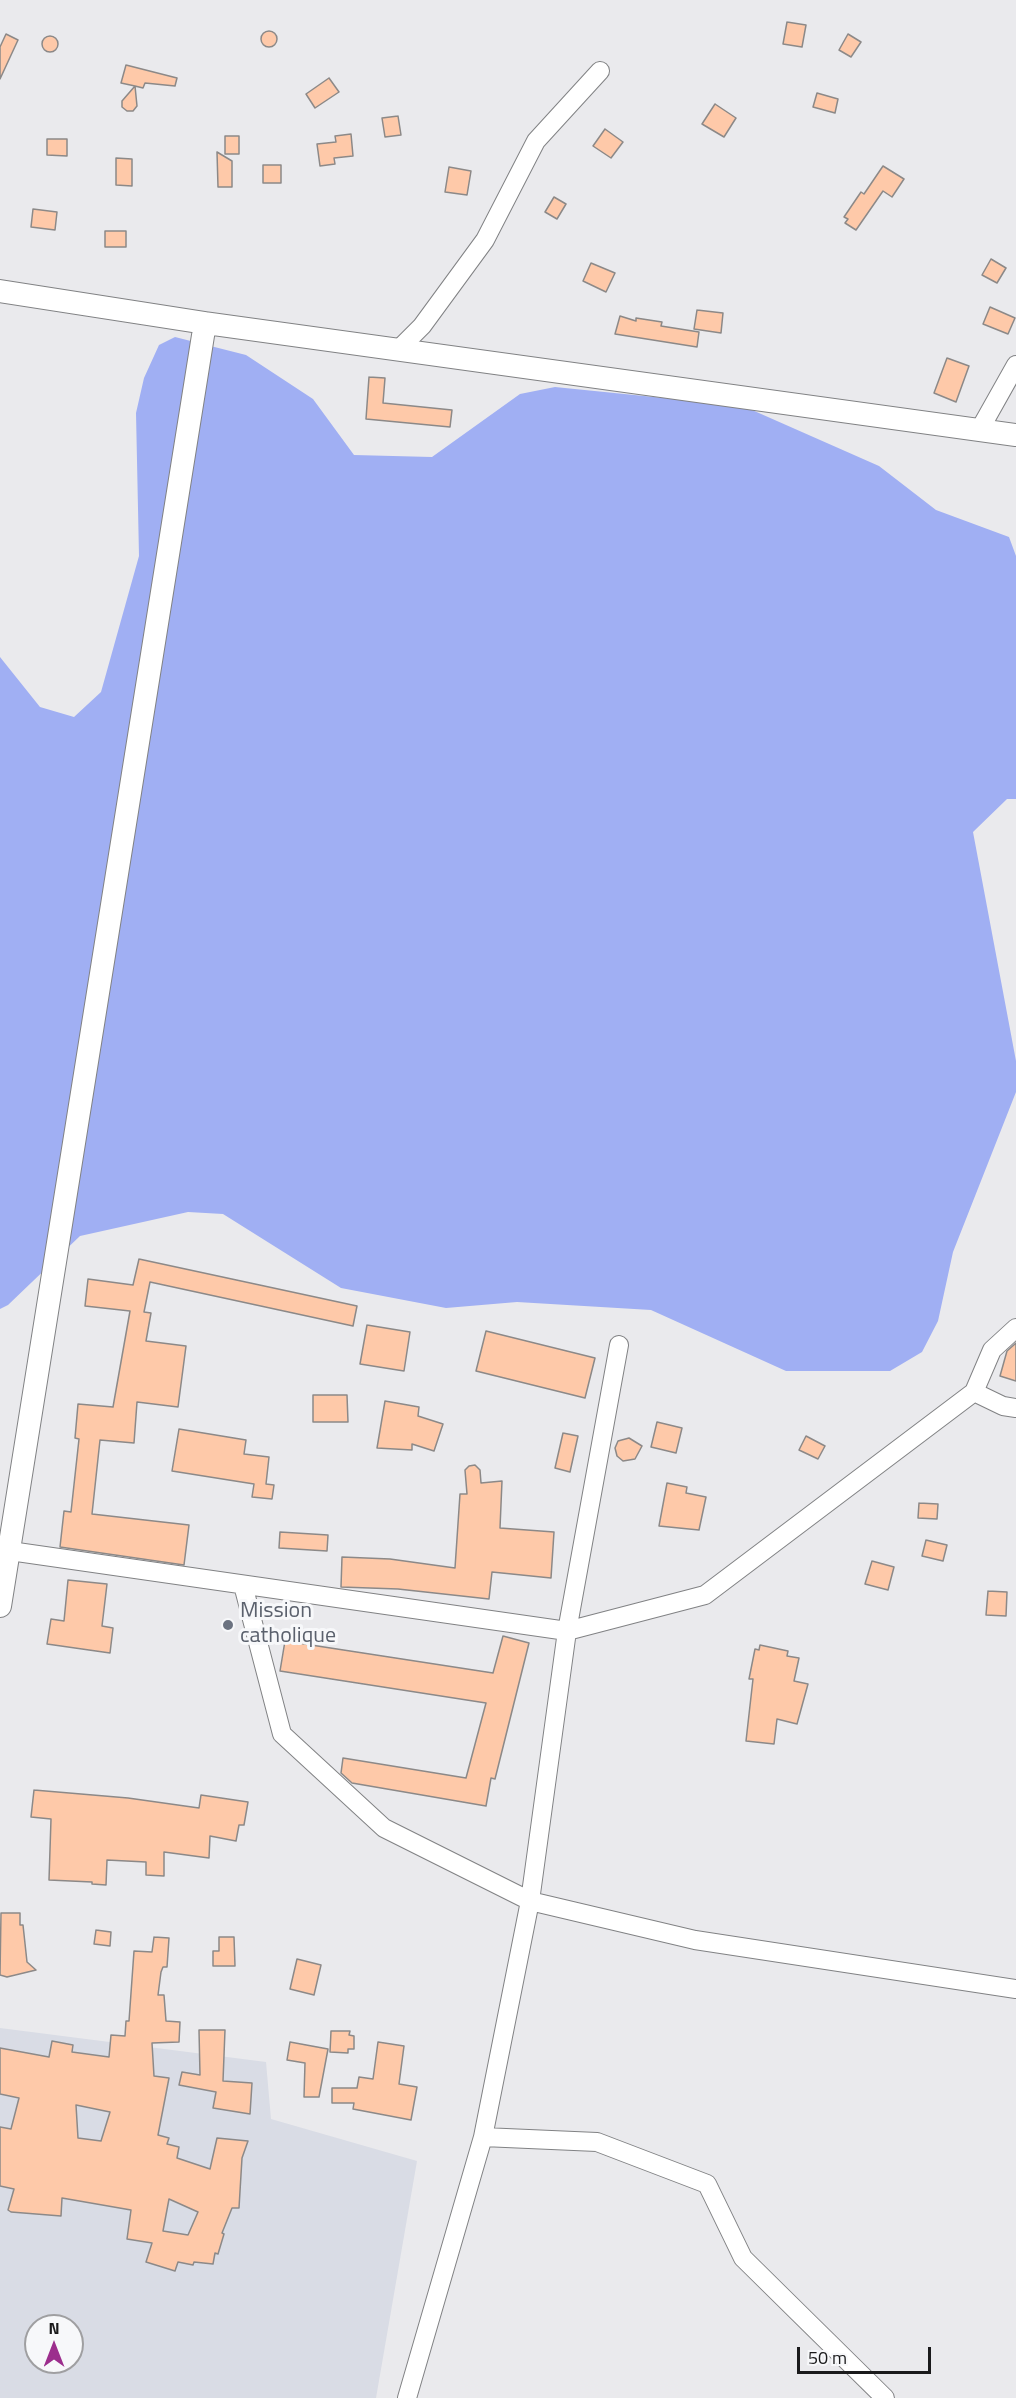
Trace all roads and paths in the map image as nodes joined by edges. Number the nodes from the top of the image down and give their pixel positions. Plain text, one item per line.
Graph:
1 (600, 71) dead end
2 (0, 291) edge
3 (205, 323) junction
4 (399, 349) junction
5 (1016, 365) edge
6 (980, 429) junction
7 (1016, 435) edge
8 (1016, 1328) edge
9 (619, 1345) dead end
10 (974, 1392) junction
11 (1016, 1408) edge
12 (10, 1551) junction
13 (243, 1585) junction
14 (0, 1606) edge
15 (567, 1631) junction
16 (530, 1901) junction
17 (1016, 1989) edge
18 (483, 2137) junction
19 (407, 2398) edge
20 (885, 2398) edge

1 - 4 street
2 - 3 street
3 - 4 street
3 - 12 street
4 - 6 street
5 - 6 street
6 - 7 street
8 - 10 street
9 - 15 street
10 - 11 street
10 - 15 street
12 - 13 street
12 - 14 street
13 - 15 street
13 - 16 street
15 - 16 street
16 - 17 street
16 - 18 street
18 - 19 street
18 - 20 street

